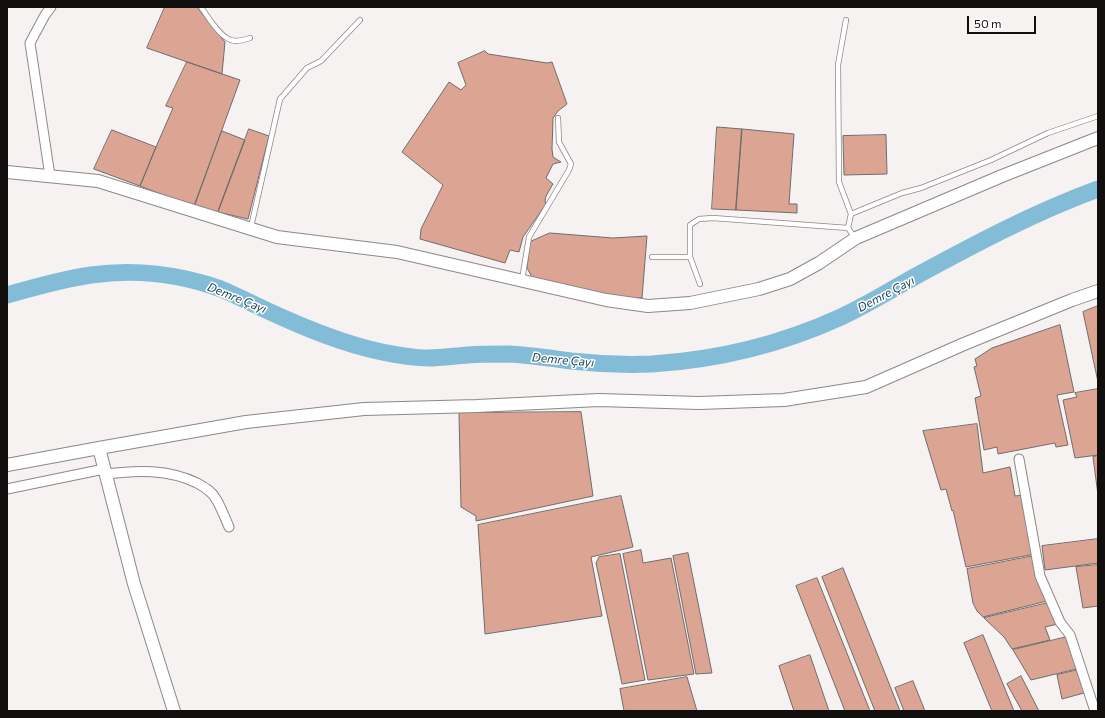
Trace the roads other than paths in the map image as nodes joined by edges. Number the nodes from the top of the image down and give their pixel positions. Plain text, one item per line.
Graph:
1 (51, 7) edge
2 (201, 7) edge
3 (360, 20) dead end
4 (846, 20) dead end
5 (250, 38) dead end
6 (1098, 116) edge
7 (558, 118) dead end
8 (1098, 138) edge
9 (7, 172) edge
10 (50, 176) junction
11 (851, 214) junction
12 (848, 228) junction
13 (250, 229) junction
14 (856, 238) junction
15 (652, 256) dead end
16 (690, 257) junction
17 (522, 280) junction
18 (700, 284) dead end
19 (1098, 291) edge
20 (99, 448) junction
21 (1019, 459) dead end
22 (7, 466) edge
23 (105, 471) junction
24 (7, 489) edge
25 (229, 527) dead end
26 (1093, 709) edge
27 (174, 711) edge

1 - 10 street
2 - 5 lane
3 - 13 lane
4 - 11 lane
6 - 11 lane
7 - 17 lane
8 - 14 street
9 - 10 street
10 - 13 street
11 - 12 lane
12 - 14 lane
12 - 16 lane
13 - 17 street
14 - 17 street
15 - 16 lane
16 - 18 lane
19 - 20 street
20 - 22 street
20 - 23 street
21 - 26 street
23 - 24 street
23 - 25 street
23 - 27 street

